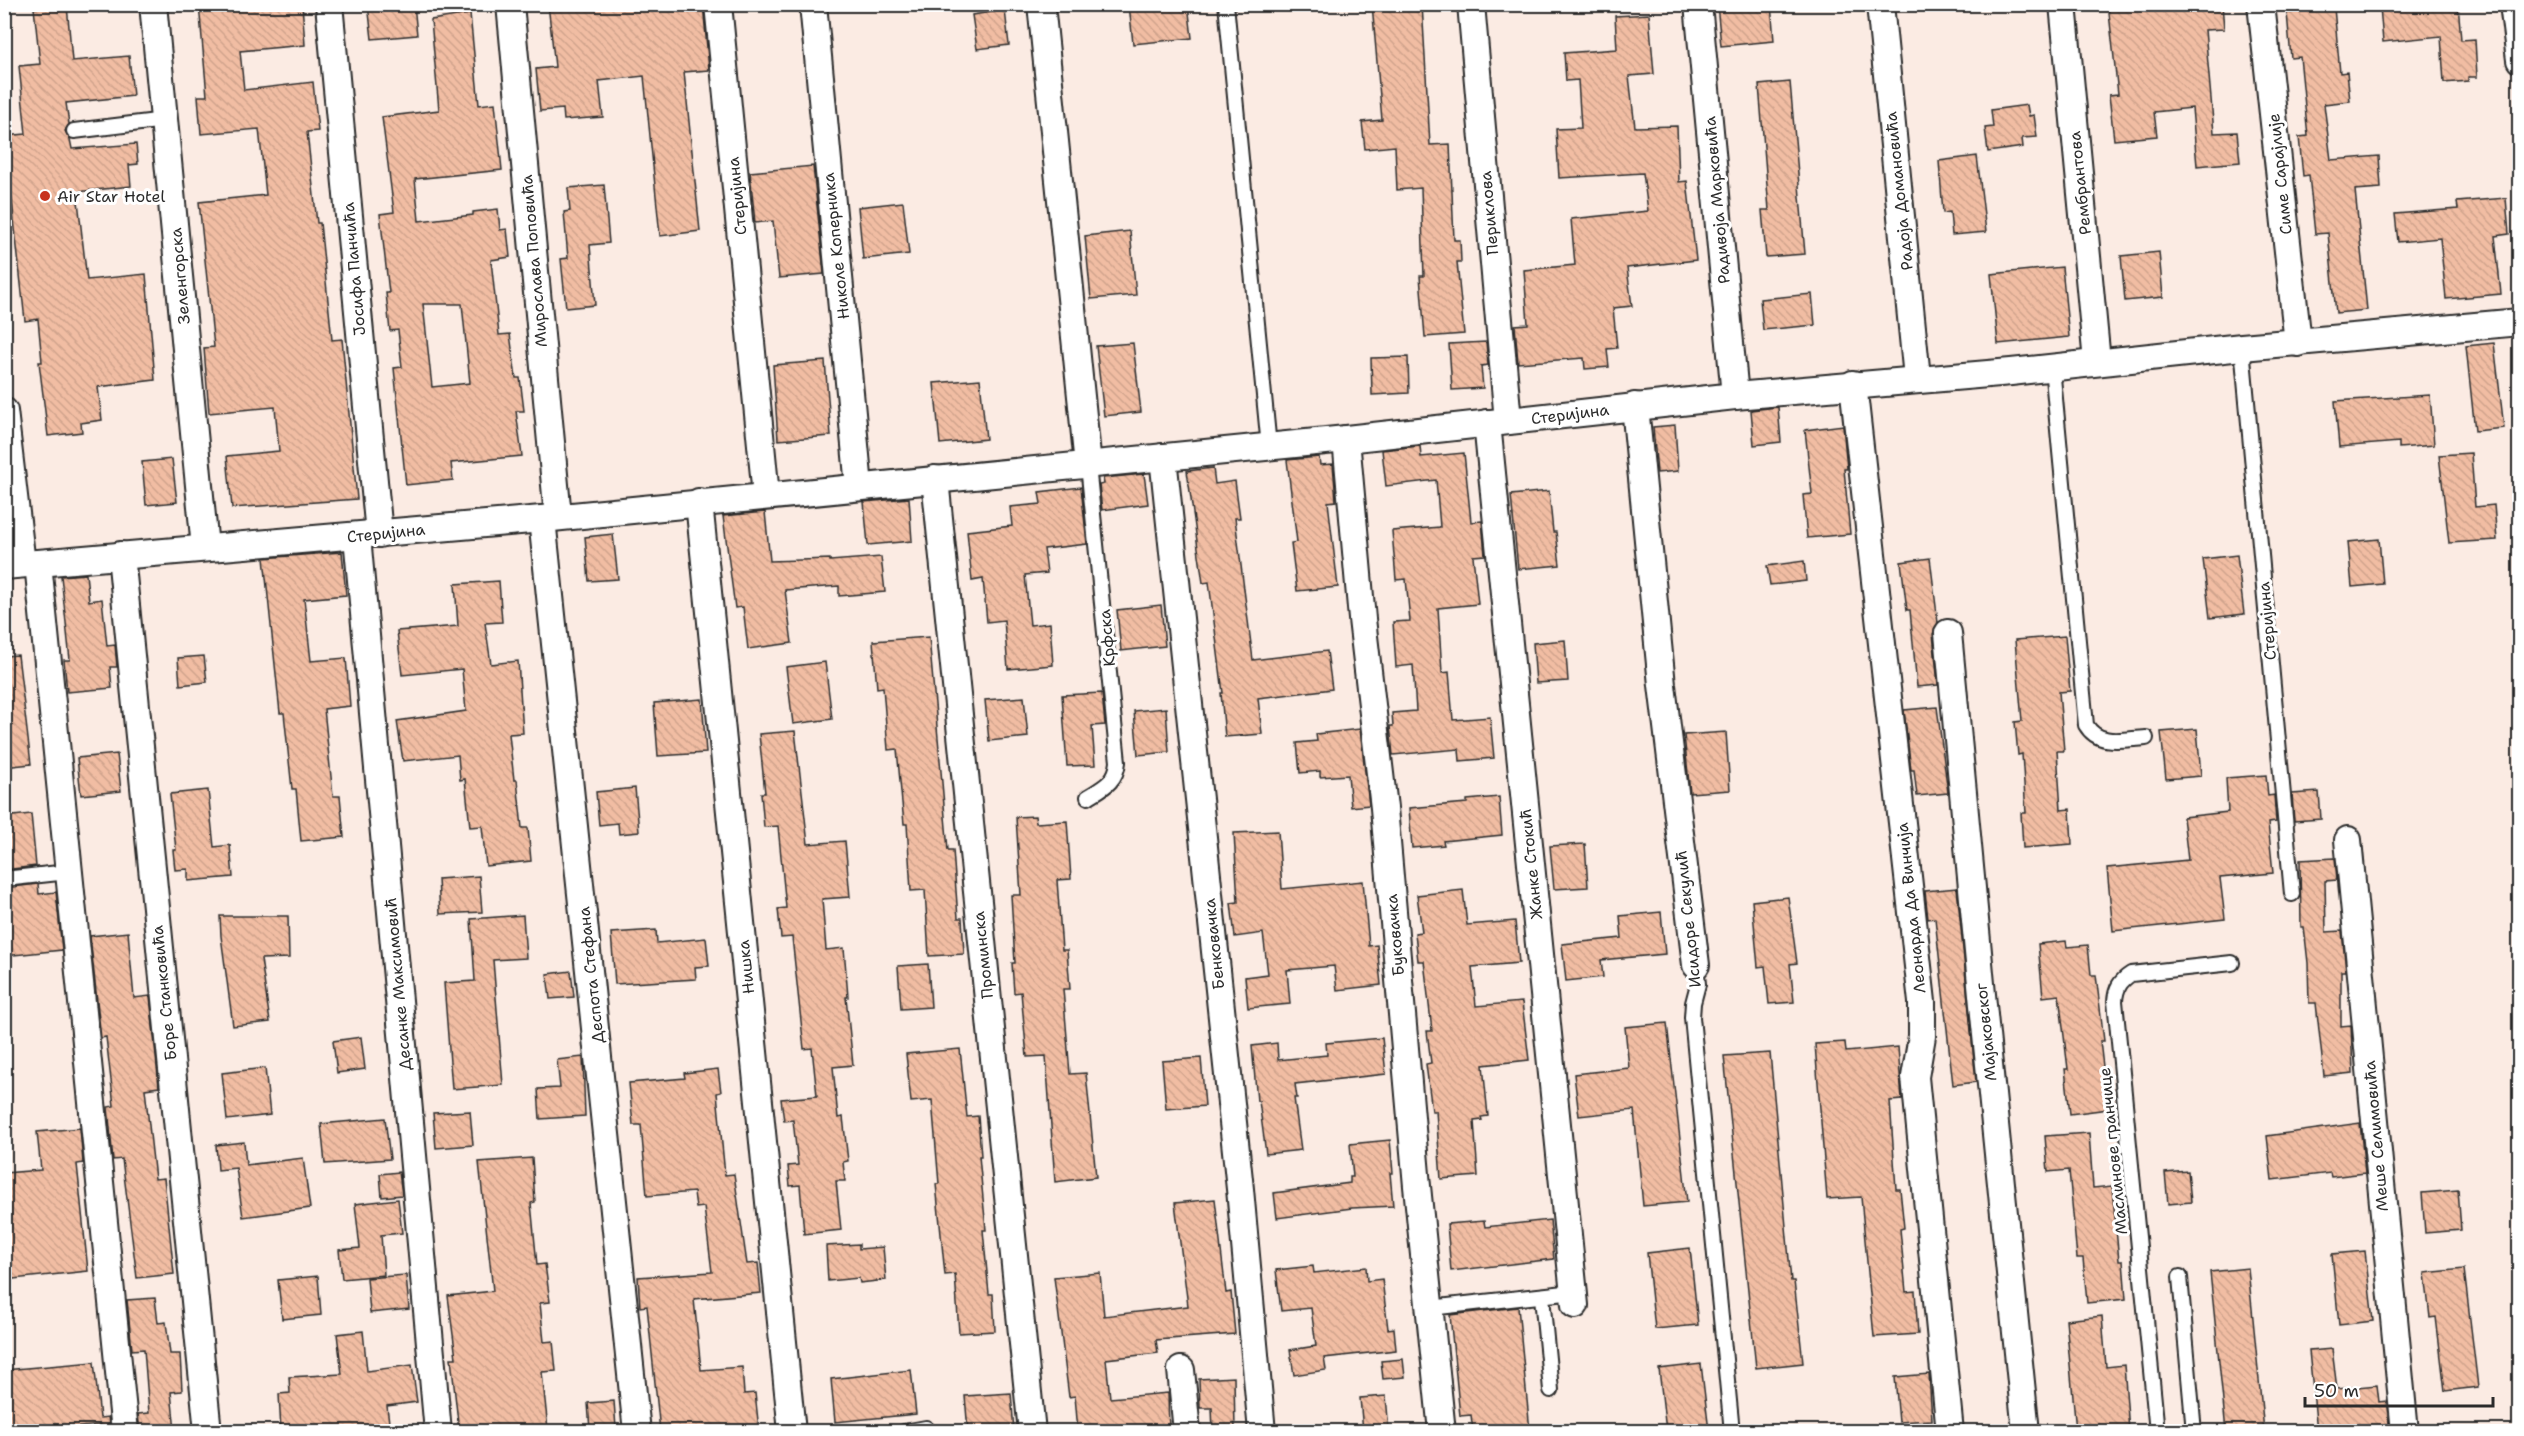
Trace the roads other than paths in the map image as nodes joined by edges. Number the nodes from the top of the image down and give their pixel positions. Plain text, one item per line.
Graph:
1 (153, 4) edge
2 (329, 4) edge
3 (510, 4) edge
4 (718, 4) edge
5 (813, 4) edge
6 (1041, 4) edge
7 (1226, 4) edge
8 (1471, 4) edge
9 (1698, 4) edge
10 (1880, 4) edge
11 (2063, 4) edge
12 (2261, 4) edge
13 (2513, 4) edge
14 (2520, 60) edge
15 (165, 120) junction
16 (74, 131) dead end
17 (2520, 322) edge
18 (2298, 343) junction
19 (2242, 347) junction
20 (2097, 362) junction
21 (2052, 367) junction
22 (1917, 378) junction
23 (1853, 384) junction
24 (1735, 396) junction
25 (1635, 406) junction
26 (4, 411) edge
27 (1498, 422) junction
28 (1346, 439) junction
29 (1269, 447) junction
30 (1163, 457) junction
31 (1088, 465) junction
32 (935, 479) junction
33 (859, 487) junction
34 (766, 496) junction
35 (699, 502) junction
36 (550, 518) junction
37 (368, 535) junction
38 (205, 548) junction
39 (121, 555) junction
40 (21, 564) edge
41 (1948, 633) dead end
42 (2146, 738) dead end
43 (1088, 796) dead end
44 (2348, 840) dead end
45 (68, 872) junction
46 (4, 879) edge
47 (2292, 894) dead end
48 (2232, 963) dead end
49 (1696, 965) joint
50 (2180, 1276) dead end
51 (1542, 1297) junction
52 (1574, 1299) joint
53 (1430, 1308) junction
54 (1181, 1370) dead end
55 (1551, 1390) dead end
56 (926, 1428) dead end
57 (125, 1431) edge
58 (208, 1431) edge
59 (438, 1431) edge
60 (637, 1431) edge
61 (792, 1431) edge
62 (904, 1431) edge
63 (1032, 1431) edge
64 (1187, 1431) edge
65 (1262, 1431) edge
66 (1442, 1431) edge
67 (1732, 1431) edge
68 (1950, 1431) edge
69 (2026, 1431) edge
70 (2157, 1431) edge
71 (2194, 1431) edge
72 (2404, 1431) edge

1 - 15 street, Зеленгорска
2 - 37 street, Јосифа Панчића
3 - 36 street, Мирослава Поповића
4 - 34 street, Стеријина
5 - 33 street, Николе Коперника
6 - 31 street
7 - 29 lane
8 - 27 street, Периклова
9 - 24 street, Радивоја Марковића
10 - 22 street, Радоја Домановића
11 - 20 street, Рембрантова
12 - 18 street, Симе Сарајлије
13 - 14 street
15 - 16 lane
15 - 38 street, Зеленгорска
17 - 18 street, Стеријина
18 - 19 street, Стеријина
19 - 20 street, Стеријина
19 - 47 lane, Стеријина
20 - 21 street, Стеријина
21 - 22 street, Стеријина
21 - 42 lane
22 - 23 street, Стеријина
23 - 24 street, Стеријина
23 - 68 street, Леонарда Да Винчија
24 - 25 street, Стеријина
25 - 27 street, Стеријина
25 - 49 street, Исидоре Секулић
26 - 40 street
27 - 28 street, Стеријина
27 - 52 street, Жанке Стокић
28 - 29 street, Стеријина
28 - 53 street, Буковачка
29 - 30 street, Стеријина
30 - 31 street, Стеријина
30 - 65 street, Бенковачка
31 - 32 street, Стеријина
31 - 43 lane, Крфска
32 - 33 street, Стеријина
32 - 63 street, Проминска
33 - 34 street, Стеријина
34 - 35 street, Стеријина
35 - 36 street, Стеријина
35 - 61 street, Нишка
36 - 37 street, Стеријина
36 - 60 street, Деспота Стефана
37 - 38 street, Стеријина
37 - 59 street, Десанке Максимовић
38 - 39 street, Стеријина
39 - 40 street, Стеријина
39 - 58 street, Боре Станковића
40 - 45 street
41 - 69 street, Мајаковског
44 - 72 street, Меше Селимовића
45 - 46 lane
45 - 57 street
48 - 70 lane, Маслинове гранчице
49 - 67 lane, Исидоре Секулић
50 - 71 lane
51 - 52 lane
51 - 53 lane
51 - 55 lane
53 - 66 street, Буковачка
54 - 64 street
56 - 62 lane

